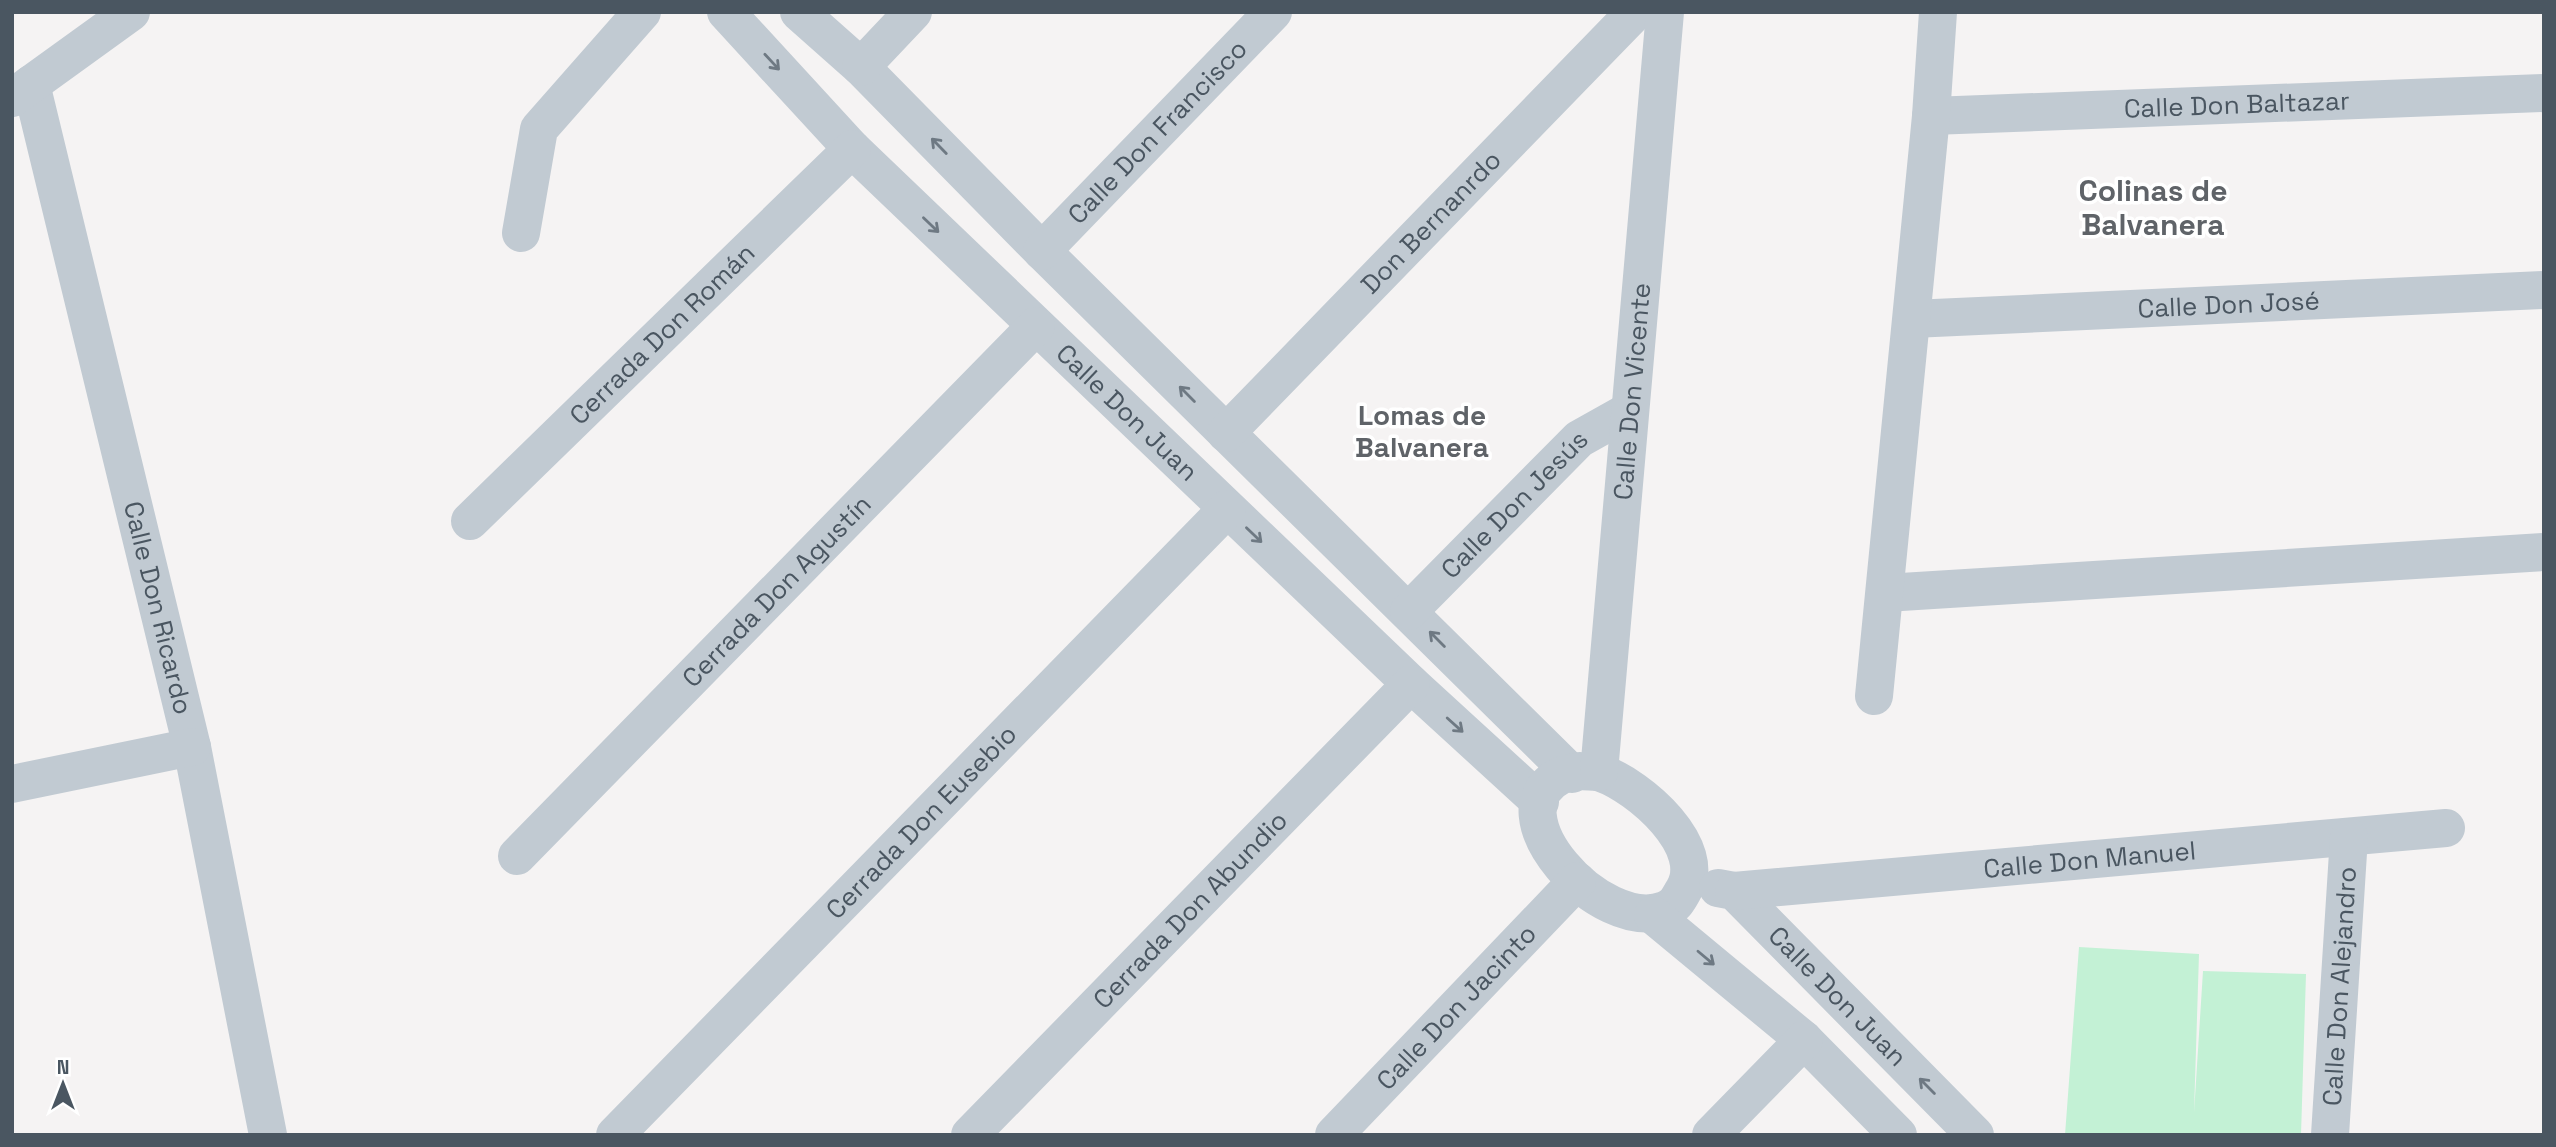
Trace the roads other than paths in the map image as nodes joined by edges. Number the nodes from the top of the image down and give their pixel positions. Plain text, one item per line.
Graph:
1 (131, 12) edge
2 (642, 12) edge
3 (726, 12) edge
4 (799, 12) edge
5 (914, 12) edge
6 (1273, 12) edge
7 (1635, 12) edge
8 (1665, 12) edge
9 (1938, 12) edge
10 (861, 67) junction
11 (22, 91) edge
12 (2544, 93) edge
13 (1931, 116) junction
14 (852, 149) junction
15 (521, 233) dead end
16 (1042, 251) junction
17 (2544, 290) edge
18 (1912, 320) junction
19 (1036, 327) junction
20 (1629, 411) junction
21 (1226, 433) junction
22 (1227, 509) junction
23 (470, 521) dead end
24 (2544, 552) edge
25 (1885, 593) junction
26 (1409, 611) junction
27 (1411, 684) junction
28 (1874, 696) dead end
29 (192, 747) junction
30 (1585, 773) junction
31 (12, 784) edge
32 (1540, 802) junction
33 (2446, 828) dead end
34 (2348, 837) junction
35 (517, 856) dead end
36 (1577, 881) junction
37 (1689, 882) junction
38 (1734, 891) junction
39 (1653, 915) junction
40 (1804, 1040) junction
41 (268, 1135) edge
42 (615, 1135) edge
43 (970, 1135) edge
44 (1334, 1135) edge
45 (1712, 1135) edge
46 (1898, 1135) edge
47 (1975, 1135) edge
48 (2330, 1135) edge

1 - 11 street
2 - 15 street
3 -> 14 street, Calle Don Juan
4 - 10 street, Calle Don Juan
5 - 10 street
6 - 16 street, Calle Don Francisco
7 - 21 street, Don Bernanrdo
8 - 20 street, Calle Don Vicente
9 - 13 street
16 -> 10 street, Calle Don Juan
11 - 29 street, Calle Don Ricardo
12 - 13 street, Calle Don Baltazar
13 - 18 street
14 -> 19 street, Calle Don Juan
14 - 23 street, Cerrada Don Román
21 -> 16 street, Calle Don Juan
17 - 18 street, Calle Don José
18 - 25 street
19 - 22 street, Calle Don Juan
19 - 35 street, Cerrada Don Agustín
20 - 26 street, Calle Don Jesús
20 - 30 street, Calle Don Vicente
21 - 26 street, Calle Don Juan
22 -> 27 street, Calle Don Juan
22 - 42 street, Cerrada Don Eusebio
24 - 25 street
25 - 28 street
30 -> 26 street, Calle Don Juan
27 -> 32 street, Calle Don Juan
27 - 43 street, Cerrada Don Abundio
29 - 31 street
29 - 41 street, Calle Don Ricardo
30 - 32 street
30 - 37 street
32 - 36 street
33 - 34 street, Calle Don Manuel
34 - 38 street, Calle Don Manuel
34 - 48 street, Calle Don Alejandro
36 - 39 street
36 - 44 street, Calle Don Jacinto
37 - 38 street
37 - 39 street
47 -> 38 street, Calle Don Juan
39 -> 40 street, Calle Don Juan
40 - 45 street
40 - 46 street, Calle Don Juan

